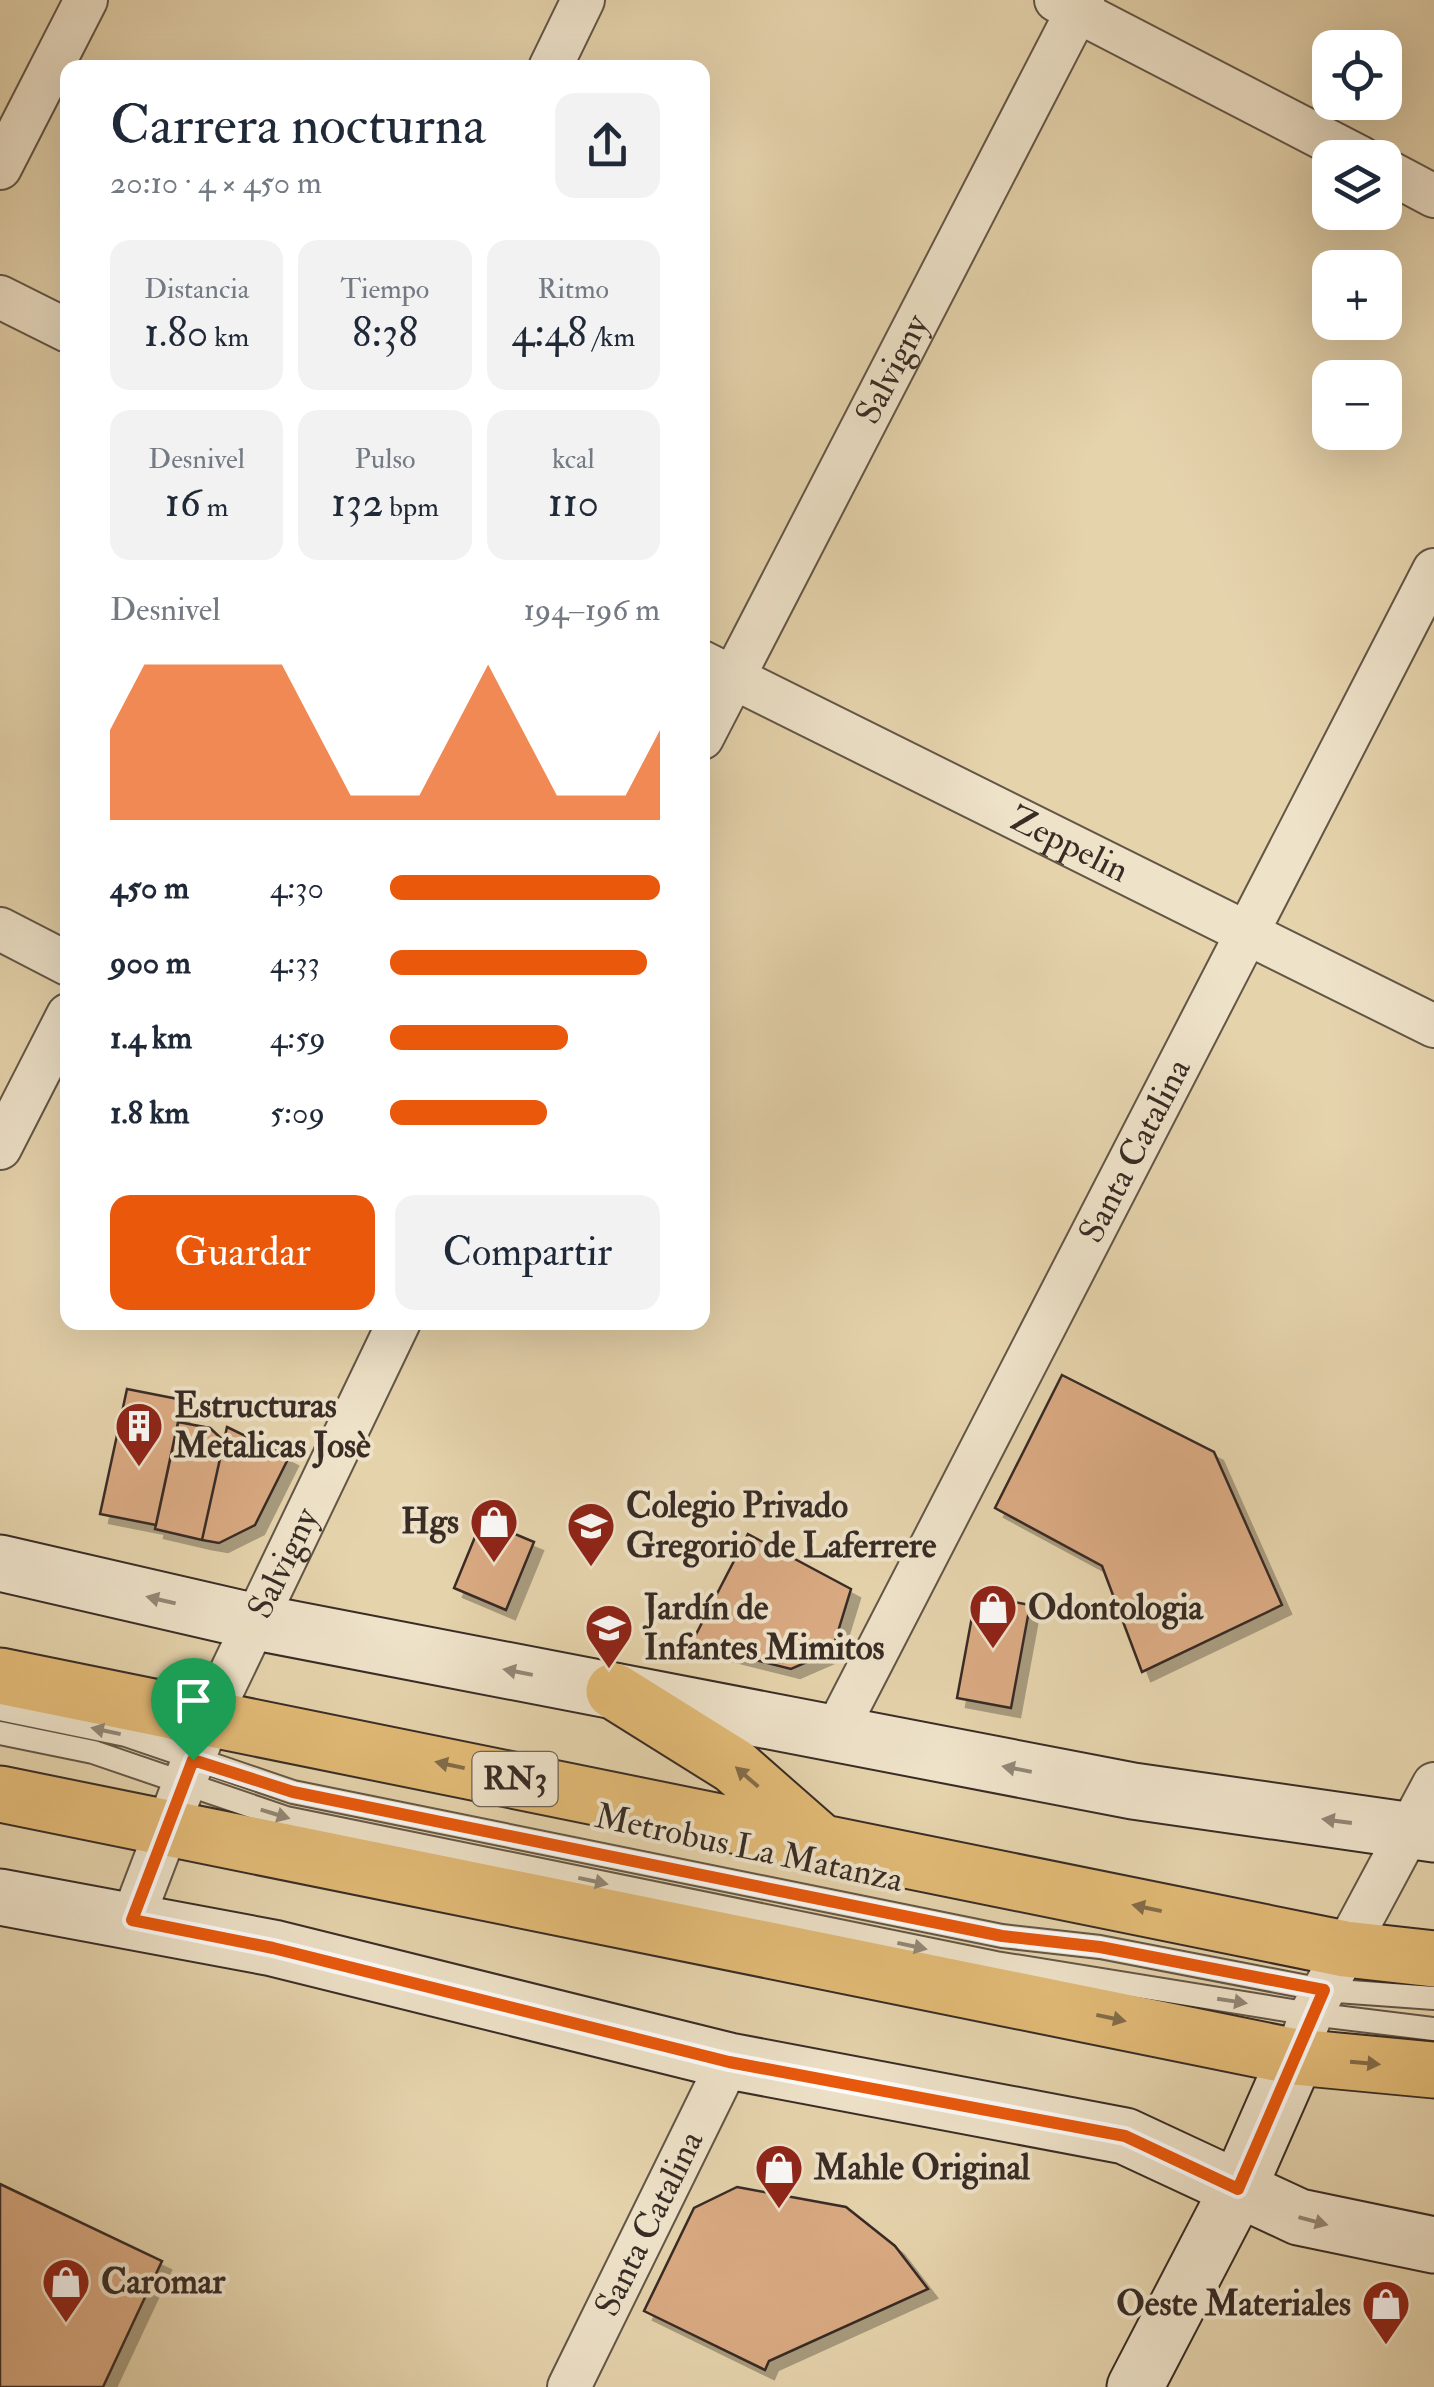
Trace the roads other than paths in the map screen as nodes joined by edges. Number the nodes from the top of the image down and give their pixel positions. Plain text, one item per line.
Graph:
1 (86, 0) edge
2 (583, 0) edge
3 (1072, 4) edge
4 (554, 60) edge
5 (1326, 140) edge
6 (0, 168) edge
7 (1402, 179) edge
8 (1434, 196) edge
9 (0, 297) edge
10 (60, 327) edge
11 (1434, 570) edge
12 (717, 669) edge
13 (710, 701) edge
14 (0, 929) edge
15 (1248, 932) junction
16 (60, 960) edge
17 (1434, 1026) edge
18 (60, 1031) edge
19 (0, 1148) edge
20 (395, 1330) edge
21 (0, 1563) edge
22 (256, 1622) junction
23 (0, 1676) edge
24 (614, 1691) junction
25 (0, 1709) edge
26 (0, 1733) edge
27 (835, 1733) junction
28 (188, 1772) junction
29 (0, 1794) edge
30 (1426, 1816) edge
31 (820, 1841) junction
32 (0, 1897) edge
33 (132, 1920) junction
34 (1434, 1960) edge
35 (1434, 1968) edge
36 (1434, 1998) edge
37 (1319, 2002) junction
38 (1434, 2029) edge
39 (729, 2062) junction
40 (1434, 2070) edge
41 (1238, 2189) junction
42 (1434, 2245) edge
43 (569, 2387) edge
44 (1135, 2387) edge

1 - 6 street
2 - 4 street
3 - 5 street
3 - 12 street, Salvigny
7 - 8 street
9 - 10 street
11 - 15 street, Santa Catalina
12 - 13 street, Salvigny
12 - 15 street, Zeppelin
14 - 16 street
15 - 17 street, Zeppelin
15 - 27 street, Santa Catalina
18 - 19 street
20 - 22 street, Salvigny
22 -> 21 street
24 -> 22 street
22 - 28 street, Salvigny
23 - 28 highway, RN3
24 - 27 street
31 -> 24 highway
28 -> 25 lane, Metrobus La Matanza
26 - 28 lane, Metrobus La Matanza
30 -> 27 street
28 - 29 highway, RN3
31 -> 28 highway, RN3
28 - 33 street, Salvigny
37 -> 28 lane, Metrobus La Matanza
28 -> 37 highway, RN3
30 - 37 street
37 -> 31 highway, RN3
32 - 33 street
33 - 39 street
34 - 37 highway, RN3
35 - 37 lane, Metrobus La Matanza
36 - 37 lane, Metrobus La Matanza
37 - 38 lane, Metrobus La Matanza
37 -> 40 highway, RN3
37 - 41 street
39 - 41 street
39 - 43 street, Santa Catalina
41 -> 42 street
41 - 44 street

